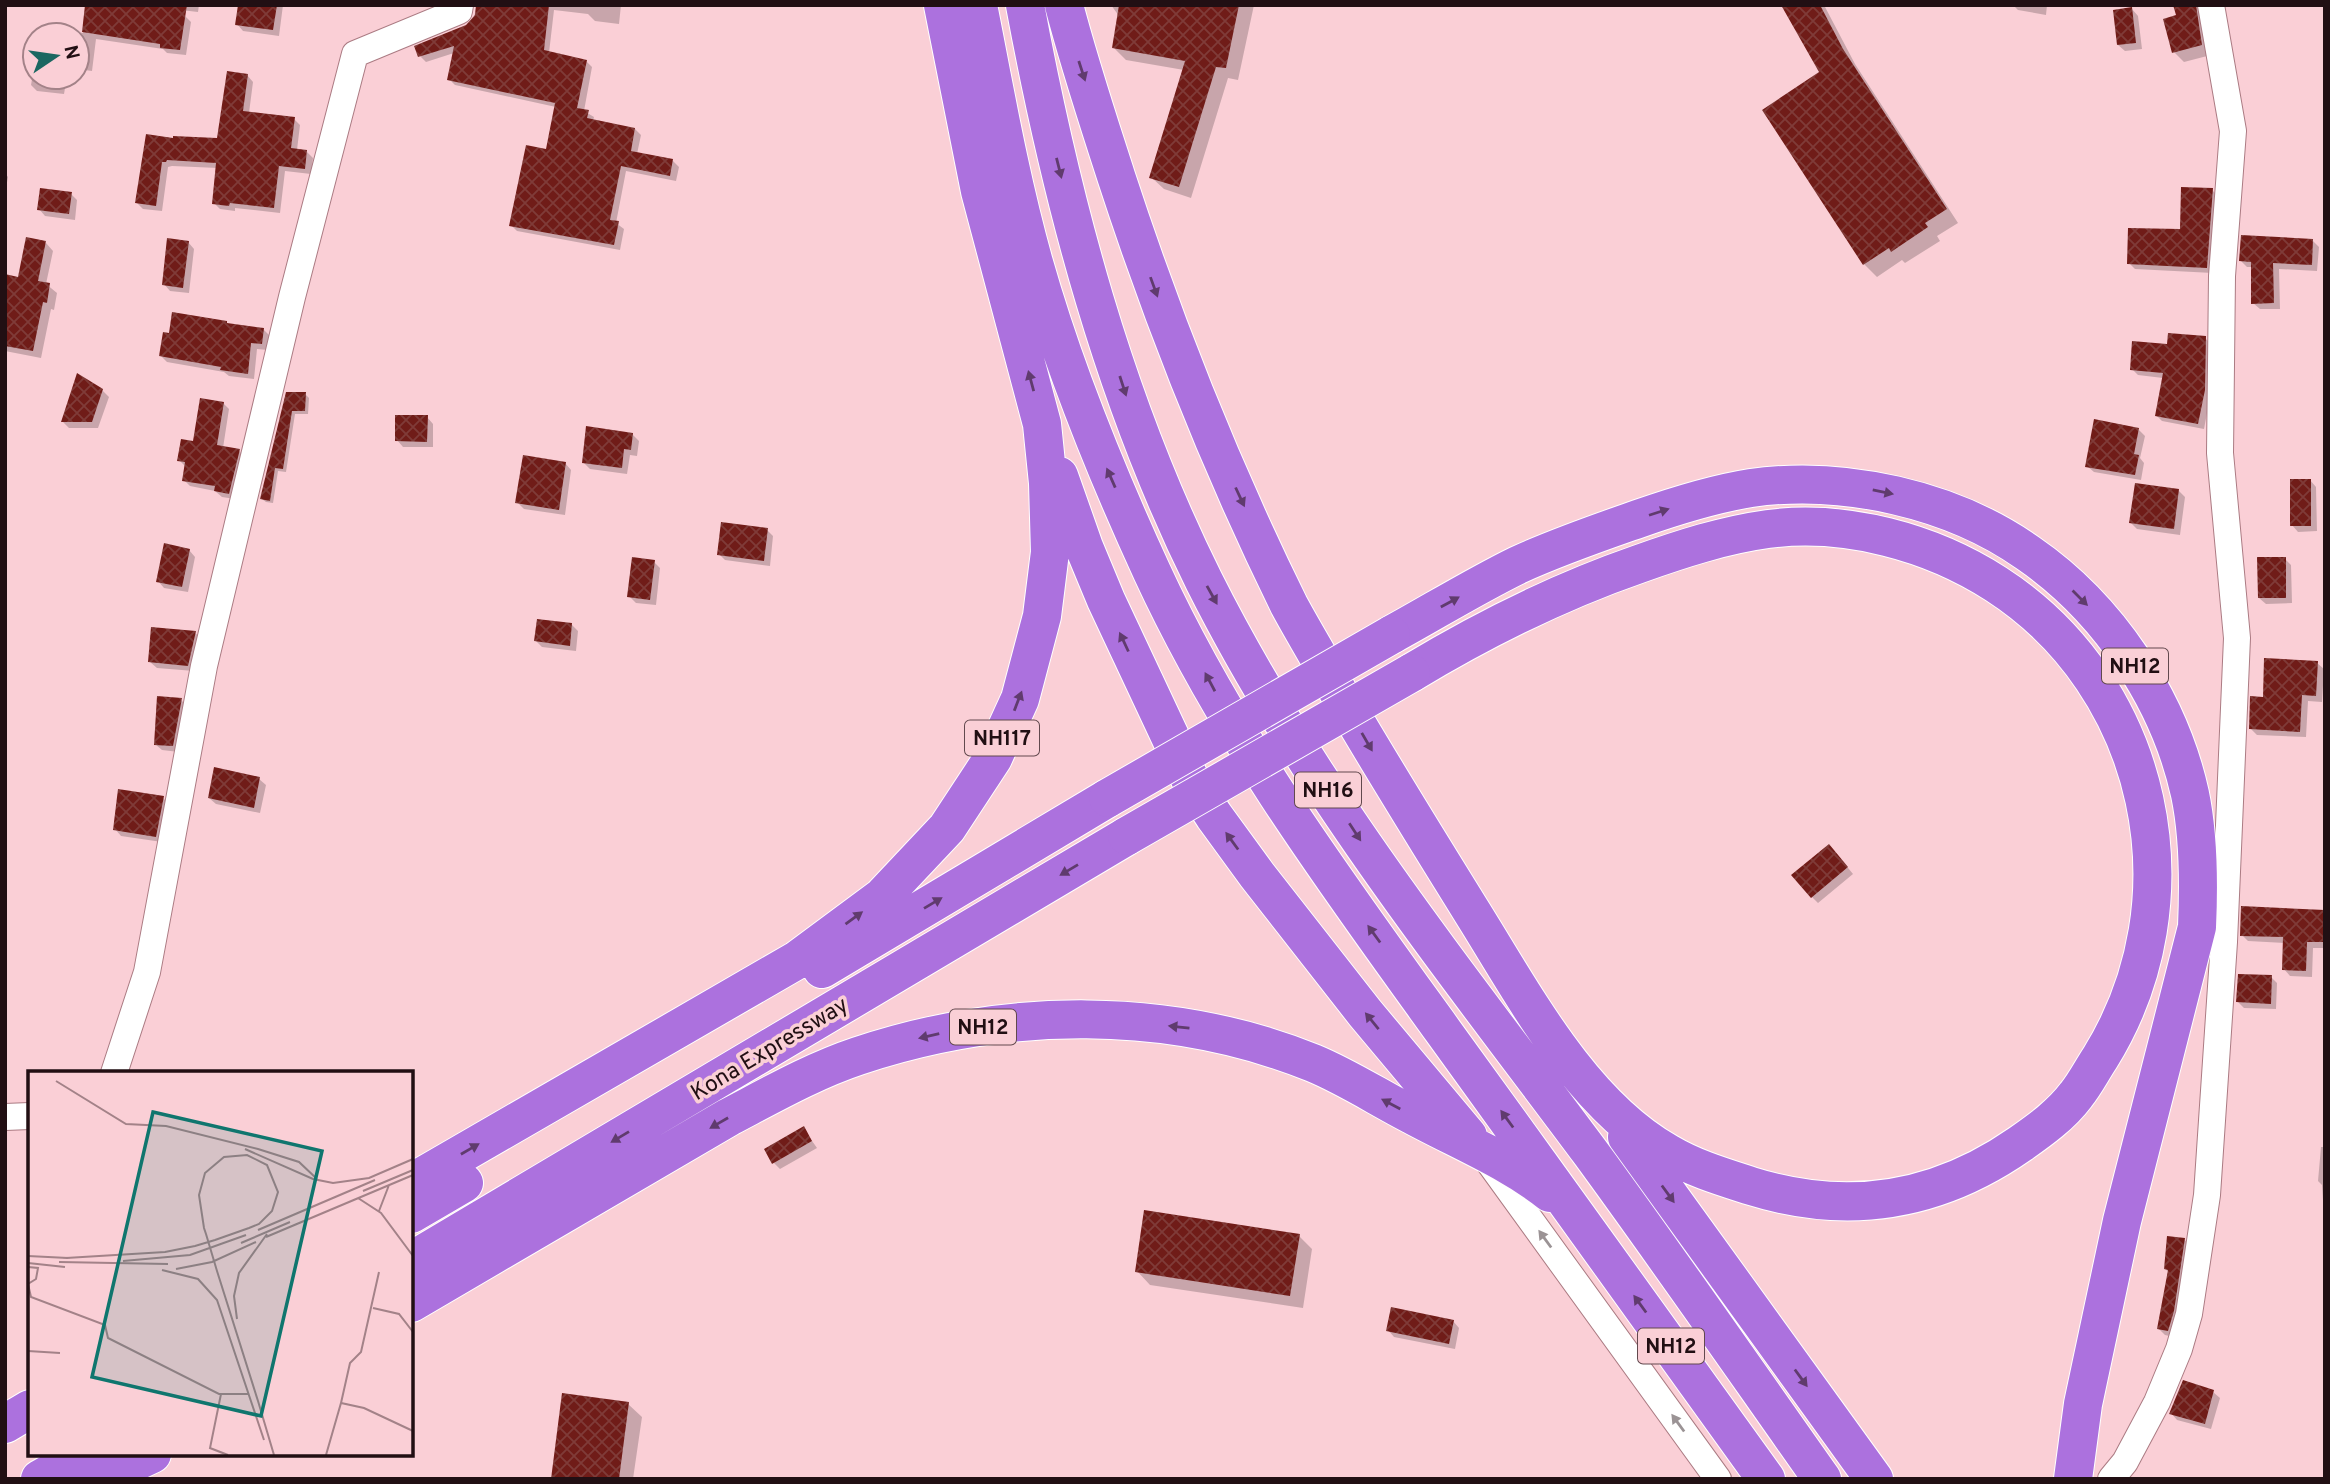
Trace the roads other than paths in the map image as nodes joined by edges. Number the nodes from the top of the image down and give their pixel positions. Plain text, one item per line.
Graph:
1 (460, 5) edge
2 (943, 5) edge
3 (978, 5) edge
4 (1025, 5) edge
5 (1064, 5) edge
6 (2211, 5) edge
7 (1042, 424) junction
8 (115, 1071) edge
9 (1600, 1099) junction
10 (28, 1116) edge
11 (5, 1118) edge
12 (1478, 1149) junction
13 (413, 1182) edge
14 (413, 1213) edge
15 (1575, 1214) junction
16 (413, 1260) edge
17 (413, 1302) edge
18 (28, 1410) edge
19 (5, 1424) edge
20 (28, 1439) edge
21 (5, 1452) edge
22 (80, 1456) edge
23 (148, 1456) edge
24 (40, 1479) edge
25 (99, 1479) edge
26 (1718, 1479) edge
27 (1766, 1479) edge
28 (1822, 1479) edge
29 (1874, 1479) edge
30 (2073, 1479) edge
31 (2111, 1479) edge

1 - 8 street
7 -> 2 highway, NH117
15 -> 3 highway, NH16
4 -> 28 highway, NH16
5 -> 9 highway
6 - 31 street
12 -> 7 highway
13 -> 7 highway, NH117
9 -> 16 highway, Kona Expressway, bridge
9 -> 29 highway
10 - 11 street
12 - 15 highway, NH12
12 -> 17 highway, NH12
26 -> 12 street
14 -> 30 highway, Kona Expressway / NH12, bridge
27 -> 15 highway, NH12
18 - 19 highway
20 - 21 highway
22 - 24 highway
23 - 25 highway

